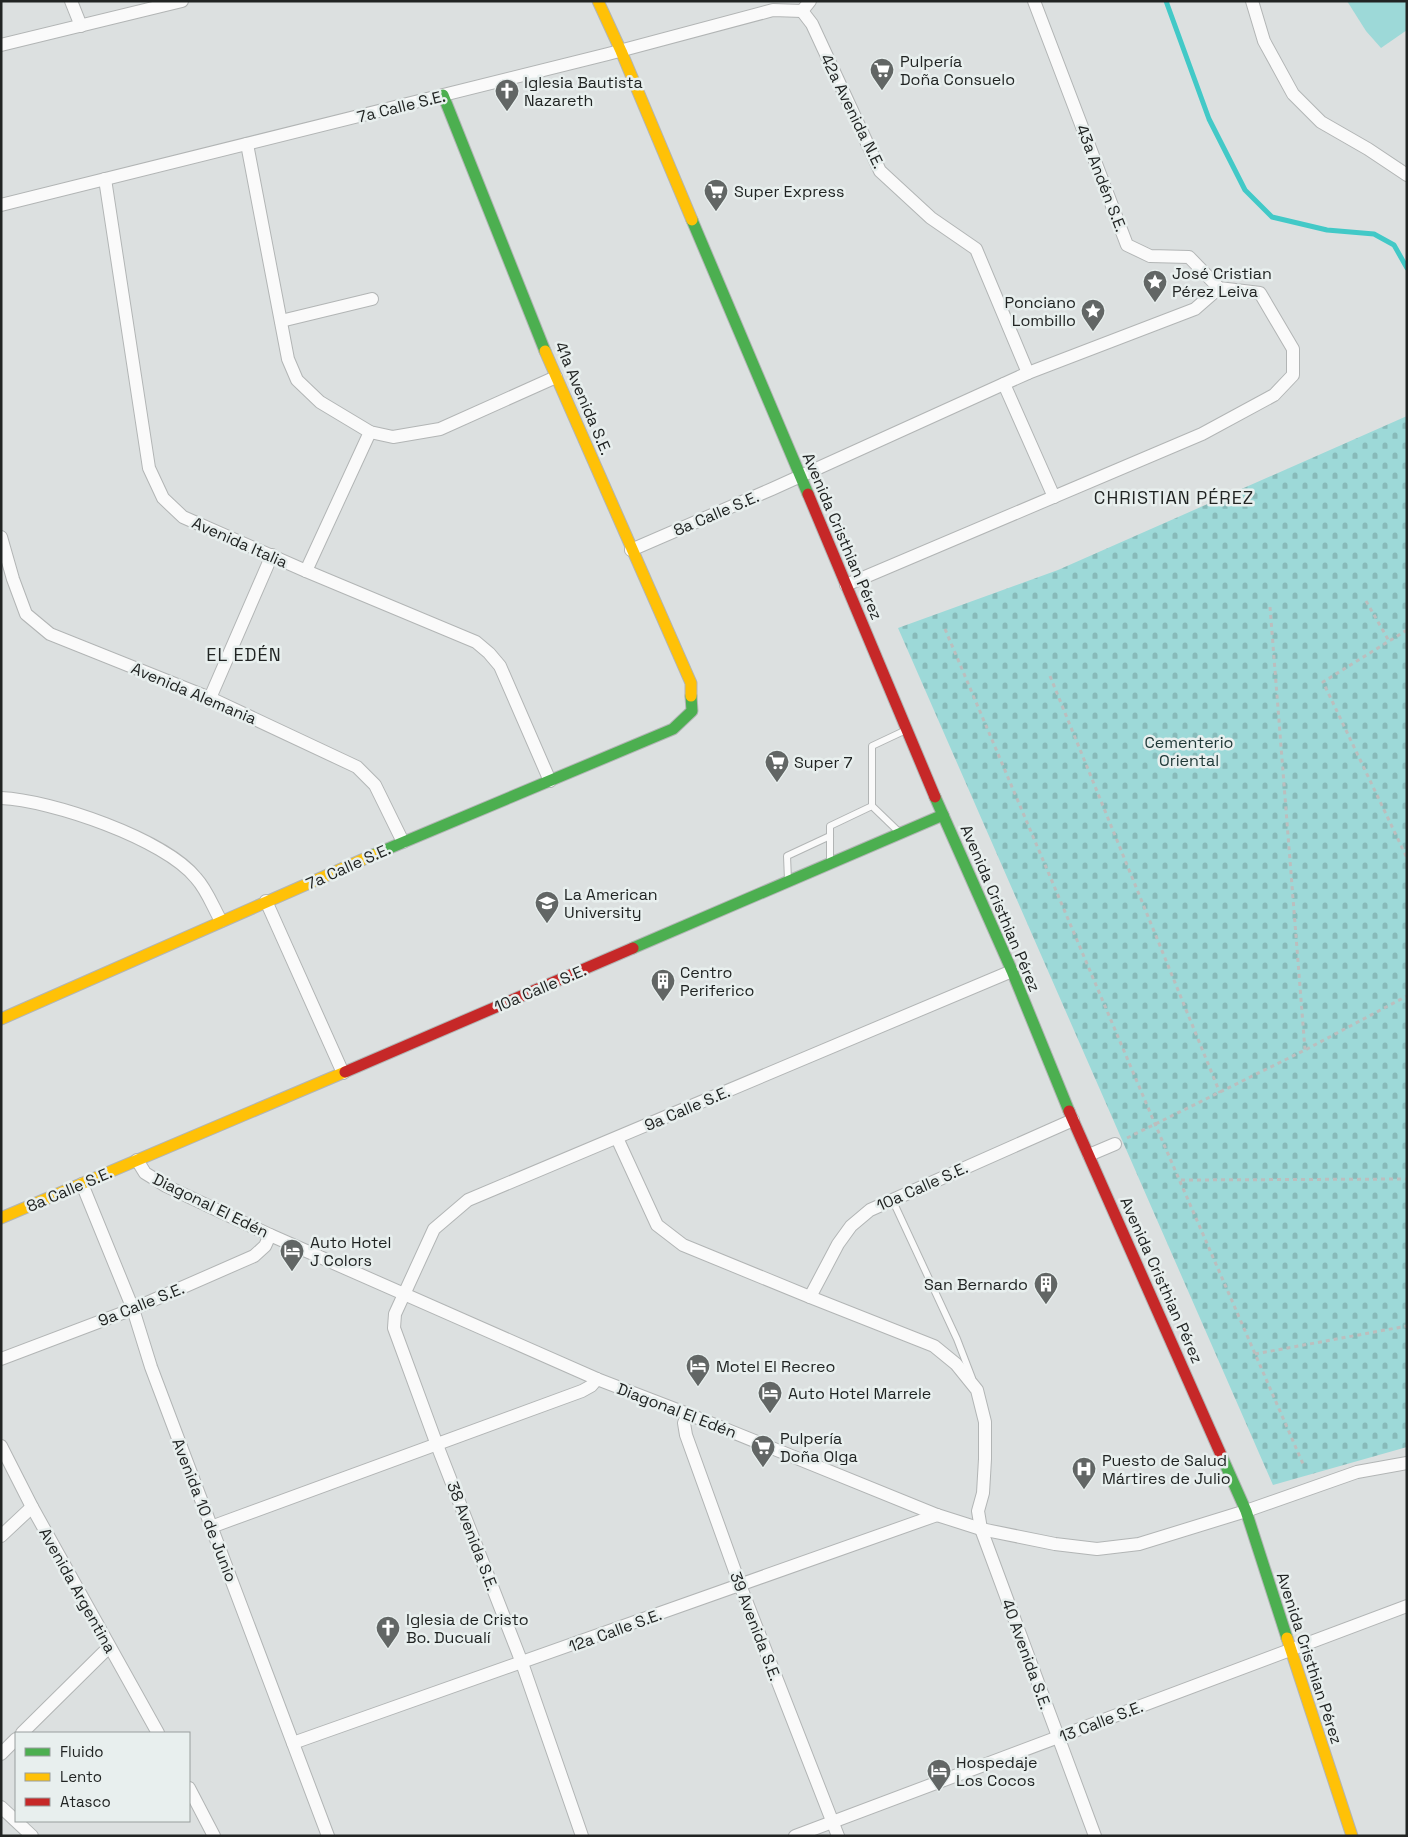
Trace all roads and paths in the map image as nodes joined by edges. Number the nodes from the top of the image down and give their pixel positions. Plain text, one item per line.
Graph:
1 (71, 1) edge
2 (182, 1) edge
3 (598, 1) edge
4 (1034, 1) edge
5 (1252, 1) edge
6 (806, 6) edge
7 (81, 26) junction
8 (1, 45) edge
9 (621, 51) junction
10 (443, 95) junction
11 (247, 144) junction
12 (1407, 175) edge
13 (105, 179) junction
14 (1, 205) edge
15 (1219, 288) junction
16 (372, 299) dead end
17 (281, 321) junction
18 (1028, 373) junction
19 (556, 377) junction
20 (1004, 384) junction
21 (370, 432) junction
22 (800, 477) junction
23 (1054, 497) junction
24 (1, 537) edge
25 (632, 550) junction
26 (272, 555) junction
27 (306, 571) junction
28 (846, 585) junction
29 (1366, 601) dead end
30 (1270, 607) dead end
31 (946, 629) dead end
32 (1407, 630) edge
33 (1389, 641) junction
34 (1050, 676) dead end
35 (210, 698) junction
36 (692, 712) joint
37 (907, 730) junction
38 (550, 781) junction
39 (1, 798) edge
40 (872, 806) junction
41 (943, 815) junction
42 (900, 833) junction
43 (830, 836) junction
44 (403, 842) junction
45 (1407, 858) edge
46 (830, 863) junction
47 (788, 881) junction
48 (266, 901) junction
49 (221, 921) junction
50 (1012, 971) junction
51 (1407, 996) edge
52 (1, 1019) edge
53 (1305, 1050) junction
54 (342, 1073) junction
55 (1220, 1093) junction
56 (1073, 1120) junction
57 (1155, 1124) junction
58 (616, 1138) junction
59 (1115, 1144) joint
60 (1089, 1155) junction
61 (137, 1160) junction
62 (1407, 1179) edge
63 (1181, 1180) junction
64 (82, 1184) junction
65 (892, 1199) junction
66 (1, 1218) edge
67 (270, 1235) junction
68 (404, 1293) junction
69 (810, 1297) junction
70 (133, 1309) junction
71 (1407, 1326) edge
72 (1255, 1354) junction
73 (1, 1359) edge
74 (597, 1379) junction
75 (977, 1390) junction
76 (688, 1414) junction
77 (437, 1445) junction
78 (1, 1446) edge
79 (1303, 1464) dead end
80 (1407, 1464) edge
81 (32, 1507) junction
82 (1246, 1511) junction
83 (937, 1515) junction
84 (212, 1527) junction
85 (981, 1529) junction
86 (1, 1536) edge
87 (740, 1585) junction
88 (1407, 1606) edge
89 (109, 1647) junction
90 (1290, 1649) junction
91 (522, 1664) junction
92 (23, 1732) edge
93 (157, 1732) edge
94 (1057, 1737) junction
95 (15, 1740) edge
96 (293, 1744) junction
97 (1, 1754) edge
98 (190, 1790) edge
99 (1, 1807) edge
100 (15, 1820) edge
101 (17, 1822) edge
102 (833, 1822) junction
103 (32, 1836) edge
104 (214, 1836) edge
105 (328, 1836) edge
106 (582, 1836) edge
107 (795, 1836) edge
108 (838, 1836) edge
109 (1095, 1836) edge
110 (1352, 1836) edge

1 - 7 street
2 - 7 street
3 - 9 street, Avenida Cristhian Pérez
4 - 15 street, 43a Andén S.E.
5 - 12 street
6 - 9 street, 7a Calle S.E.
6 - 18 street, 42a Avenida N.E.
7 - 8 street
9 - 10 street, 7a Calle S.E.
9 - 22 street, Avenida Cristhian Pérez
10 - 11 street, 7a Calle S.E.
10 - 19 street, 41a Avenida S.E.
11 - 13 street, 7a Calle S.E.
11 - 17 street
13 - 14 street, 7a Calle S.E.
13 - 26 street, Avenida Italia
15 - 18 street, 8a Calle S.E.
15 - 23 street
16 - 17 street
17 - 21 street
18 - 20 street, 8a Calle S.E.
19 - 21 street
19 - 25 street, 41a Avenida S.E.
20 - 22 street, 8a Calle S.E.
20 - 23 street
21 - 27 street
22 - 25 street, 8a Calle S.E.
22 - 28 street, Avenida Cristhian Pérez
23 - 28 street
24 - 35 street, Avenida Alemania
25 - 36 street, 41a Avenida S.E.
26 - 27 street, Avenida Italia
26 - 35 street
27 - 38 street, Avenida Italia
28 - 37 street, Avenida Cristhian Pérez
29 - 33 path
30 - 53 path
31 - 57 path
32 - 33 path
33 - 45 path
34 - 55 path
35 - 44 street, Avenida Alemania
36 - 38 street, 7a Calle S.E.
37 - 40 lane
37 - 41 street, Avenida Cristhian Pérez
38 - 44 street, 7a Calle S.E.
39 - 49 street
40 - 42 lane
40 - 43 lane
41 - 42 street, 10a Calle S.E.
41 - 50 street, Avenida Cristhian Pérez
42 - 46 street, 10a Calle S.E.
43 - 46 lane
43 - 47 lane
44 - 48 street, 7a Calle S.E.
46 - 47 street, 10a Calle S.E.
47 - 54 street, 10a Calle S.E.
48 - 49 street, 7a Calle S.E.
48 - 54 street
49 - 52 street, 7a Calle S.E.
50 - 56 street, Avenida Cristhian Pérez
50 - 58 street, 9a Calle S.E.
51 - 53 path
53 - 55 path
54 - 61 street, 10a Calle S.E.
55 - 57 path
56 - 60 street, Avenida Cristhian Pérez
56 - 65 street, 10a Calle S.E.
57 - 59 path
57 - 63 path
58 - 68 street, 9a Calle S.E.
58 - 69 street
59 - 60 street
60 - 82 street, Avenida Cristhian Pérez
61 - 64 street, 8a Calle S.E.
61 - 67 street, Diagonal El Edén
62 - 63 path
63 - 72 path
64 - 66 street, 8a Calle S.E.
64 - 70 street, Avenida 10 de Junio
65 - 69 street, 10a Calle S.E.
65 - 75 lane
67 - 68 street, Diagonal El Edén
67 - 70 street, 9a Calle S.E.
68 - 74 street, Diagonal El Edén
68 - 77 street, 38 Avenida S.E.
69 - 75 street
70 - 73 street, 9a Calle S.E.
70 - 84 street, Avenida 10 de Junio
71 - 72 path
72 - 79 path
74 - 76 street, Diagonal El Edén
74 - 77 street
75 - 85 street, 40 Avenida S.E.
76 - 83 street, Diagonal El Edén
76 - 87 street, 39 Avenida S.E.
77 - 84 street
77 - 91 street, 38 Avenida S.E.
78 - 81 street, Avenida Argentina
80 - 82 street, Diagonal El Edén
81 - 86 street
81 - 89 street, Avenida Argentina
82 - 85 street, Diagonal El Edén
82 - 90 street, Avenida Cristhian Pérez
83 - 85 street, Diagonal El Edén
83 - 87 street, 12a Calle S.E.
84 - 96 street, Avenida 10 de Junio
85 - 94 street, 40 Avenida S.E.
87 - 91 street, 12a Calle S.E.
87 - 102 street, 39 Avenida S.E.
88 - 90 street, 13 Calle S.E.
89 - 92 street
89 - 93 street, Avenida Argentina
90 - 94 street, 13 Calle S.E.
90 - 110 street, Avenida Cristhian Pérez
91 - 96 street, 12a Calle S.E.
91 - 106 street, 38 Avenida S.E.
94 - 102 street, 13 Calle S.E.
94 - 109 street, 40 Avenida S.E.
95 - 97 street
96 - 105 street, Avenida 10 de Junio
98 - 104 street
99 - 100 street
101 - 103 street
102 - 107 street, 13 Calle S.E.
102 - 108 street, 39 Avenida S.E.

